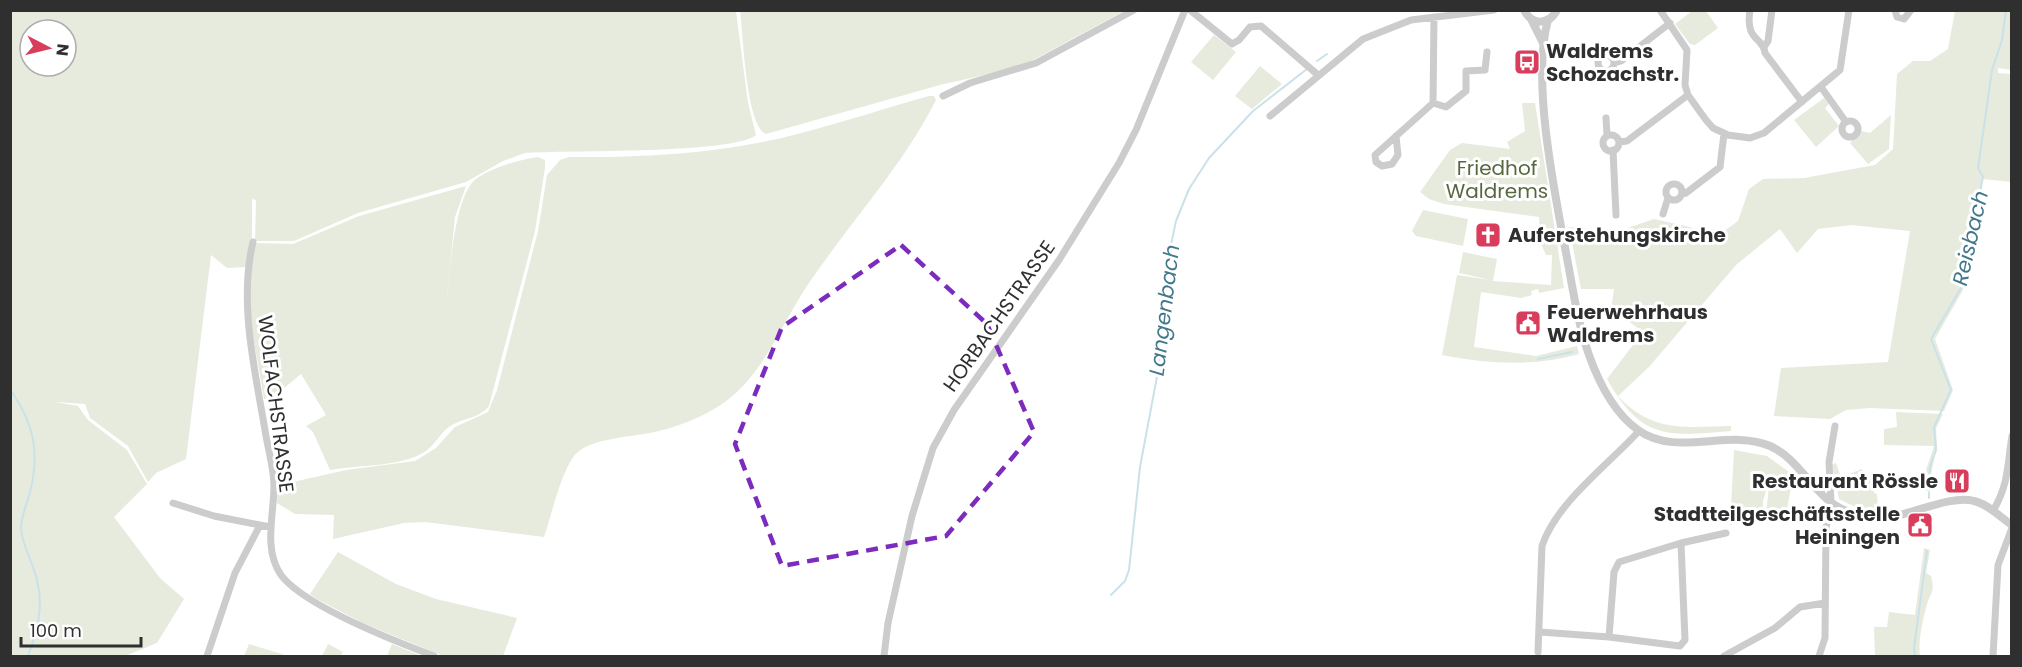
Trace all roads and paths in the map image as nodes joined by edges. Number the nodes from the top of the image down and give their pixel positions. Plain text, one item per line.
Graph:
1 (1134, 10) edge
2 (1185, 10) edge
3 (1190, 10) edge
4 (1494, 10) edge
5 (1524, 10) edge
6 (1557, 10) edge
7 (1660, 10) edge
8 (1750, 10) edge
9 (1772, 10) edge
10 (1850, 10) edge
11 (1895, 10) edge
12 (1911, 10) edge
13 (1434, 17) junction
14 (1531, 19) junction
15 (1548, 20) junction
16 (1670, 23) junction
17 (1543, 44) junction
18 (1764, 47) junction
19 (1487, 52) dead end
20 (1614, 63) junction
21 (1318, 75) junction
22 (1821, 87) junction
23 (1688, 95) junction
24 (943, 96) dead end
25 (1802, 102) junction
26 (1433, 103) junction
27 (1270, 116) dead end
28 (1606, 118) dead end
29 (1846, 122) dead end
30 (1724, 134) junction
31 (1607, 135) junction
32 (1396, 136) dead end
33 (1618, 142) junction
34 (1613, 150) junction
35 (1682, 194) junction
36 (1668, 198) junction
37 (1663, 214) dead end
38 (1616, 215) dead end
39 (253, 242) dead end
40 (1835, 426) dead end
41 (1638, 430) junction
42 (2011, 438) edge
43 (172, 503) dead end
44 (1831, 503) junction
45 (1993, 511) junction
46 (259, 526) junction
47 (270, 527) junction
48 (2012, 527) edge
49 (1726, 533) dead end
50 (1681, 543) junction
51 (1825, 603) junction
52 (1540, 632) junction
53 (1609, 637) junction
54 (1538, 652) dead end
55 (207, 657) edge
56 (434, 657) edge
57 (884, 657) edge
58 (1724, 657) edge
59 (1819, 657) edge
60 (1993, 657) edge

1 - 24 street
2 - 57 street, HORBACHSTRASSE
3 - 21 street
4 - 13 street
5 - 14 street
6 - 15 street
7 - 16 street
8 - 18 street
9 - 18 street
10 - 22 street
11 - 12 street
13 - 21 street
13 - 26 street
14 - 15 street
14 - 17 street
15 - 17 street
16 - 20 street
16 - 23 street
17 - 41 street
18 - 25 street
19 - 26 street
20 - 20 street
21 - 27 street
22 - 25 street
22 - 29 street
23 - 30 street
23 - 33 street
25 - 30 street
26 - 32 street
28 - 31 street
30 - 35 street
31 - 33 street
31 - 34 street
33 - 34 street
34 - 38 street
35 - 36 street
35 - 36 street
36 - 37 street
39 - 47 street, WOLFACHSTRASSE
40 - 44 street
41 - 44 street
41 - 52 street
42 - 45 street
43 - 46 street
44 - 45 street
44 - 51 street
45 - 48 street
46 - 47 street
46 - 55 street
47 - 56 street, WOLFACHSTRASSE
48 - 60 street
49 - 50 street
50 - 53 street
50 - 53 street
51 - 58 street
51 - 59 street
52 - 53 street
52 - 54 street

